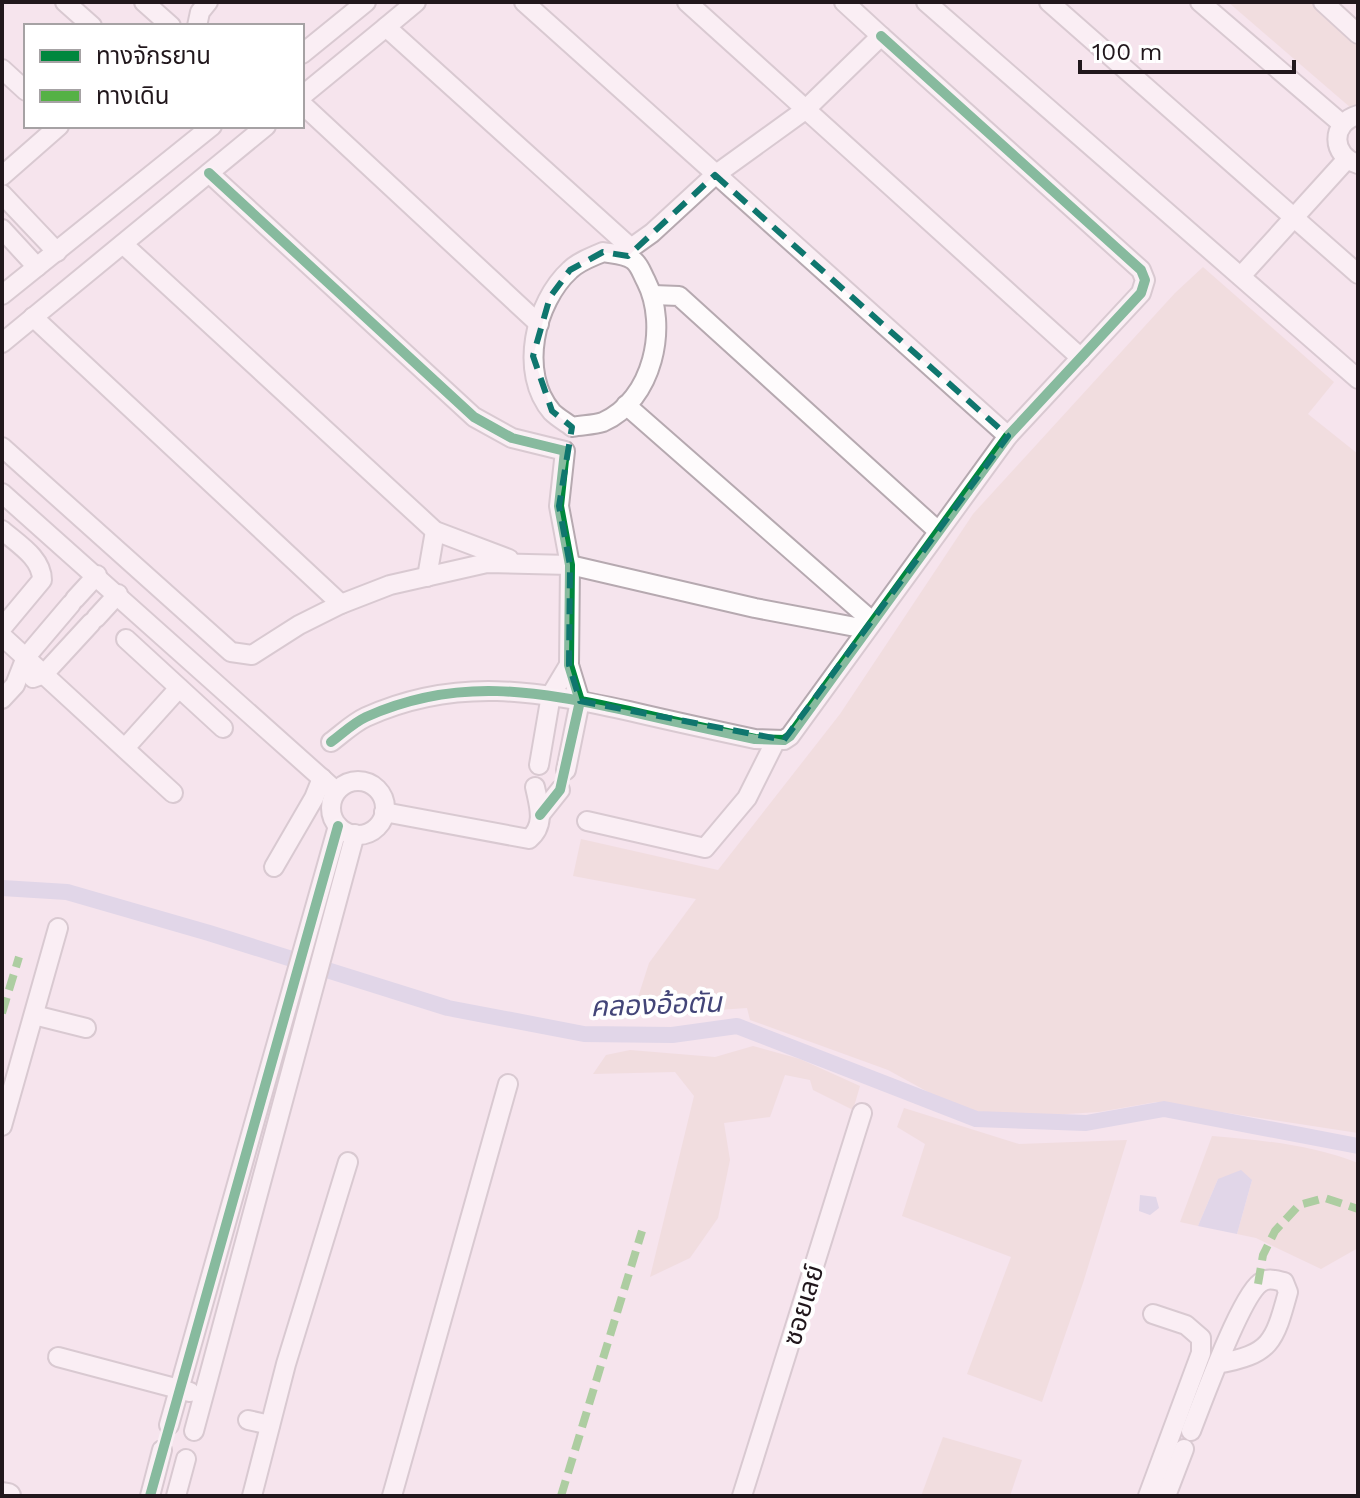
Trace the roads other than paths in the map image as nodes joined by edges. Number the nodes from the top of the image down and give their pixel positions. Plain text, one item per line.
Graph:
1 (65, 2) edge
2 (144, 2) edge
3 (208, 2) edge
4 (366, 2) edge
5 (416, 2) edge
6 (524, 2) edge
7 (687, 2) edge
8 (844, 2) edge
9 (926, 2) edge
10 (1049, 2) edge
11 (1200, 2) edge
12 (1323, 2) edge
13 (90, 24) edge
14 (169, 24) edge
15 (197, 24) edge
16 (386, 27) junction
17 (1358, 34) edge
18 (881, 36) junction
19 (304, 52) edge
20 (2, 69) edge
21 (24, 89) edge
22 (304, 94) edge
23 (304, 106) edge
24 (805, 110) junction
25 (1350, 119) edge
26 (57, 128) edge
27 (210, 128) edge
28 (264, 128) edge
29 (1352, 162) edge
30 (209, 173) junction
31 (715, 175) junction
32 (2, 176) edge
33 (2, 194) edge
34 (1293, 219) junction
35 (2, 229) edge
36 (123, 244) junction
37 (57, 252) junction
38 (629, 252) junction
39 (37, 267) junction
40 (1358, 274) edge
41 (1241, 276) junction
42 (2, 295) edge
43 (653, 295) junction
44 (33, 317) junction
45 (539, 324) junction
46 (2, 343) edge
47 (1081, 358) junction
48 (1358, 379) edge
49 (626, 405) junction
50 (572, 427) junction
51 (1008, 436) junction
52 (2, 447) edge
53 (565, 451) junction
54 (2, 493) edge
55 (2, 530) edge
56 (435, 531) junction
57 (938, 531) junction
58 (523, 564) junction
59 (570, 565) junction
60 (97, 575) junction
61 (427, 577) junction
62 (118, 594) junction
63 (341, 604) junction
64 (869, 625) junction
65 (2, 628) edge
66 (2, 636) edge
67 (126, 639) dead end
68 (26, 657) junction
69 (569, 665) junction
70 (44, 674) junction
71 (179, 688) junction
72 (8, 692) edge
73 (551, 695) junction
74 (580, 701) junction
75 (223, 728) dead end
76 (776, 740) junction
77 (331, 742) dead end
78 (125, 748) junction
79 (539, 765) dead end
80 (566, 770) dead end
81 (322, 778) junction
82 (535, 787) dead end
83 (560, 790) dead end
84 (336, 791) junction
85 (173, 793) dead end
86 (384, 812) junction
87 (540, 815) junction
88 (587, 821) dead end
89 (347, 830) junction
90 (274, 867) dead end
91 (335, 876) junction
92 (58, 928) dead end
93 (34, 1015) junction
94 (86, 1028) dead end
95 (508, 1084) dead end
96 (862, 1113) dead end
97 (2, 1126) edge
98 (348, 1162) dead end
99 (1153, 1314) dead end
100 (58, 1357) dead end
101 (1217, 1364) junction
102 (179, 1389) junction
103 (204, 1396) junction
104 (248, 1420) dead end
105 (169, 1425) dead end
106 (270, 1425) junction
107 (194, 1431) dead end
108 (1191, 1431) dead end
109 (1184, 1449) dead end
110 (162, 1450) dead end
111 (186, 1459) dead end
112 (1156, 1491) edge
113 (150, 1496) edge
114 (176, 1496) edge
115 (252, 1496) edge
116 (392, 1496) edge
117 (742, 1496) edge

1 - 13 street
2 - 14 street
3 - 15 street
4 - 19 street
5 - 16 street
6 - 31 street
7 - 24 street
8 - 18 street
9 - 41 street
10 - 34 street
11 - 25 street
12 - 17 street
16 - 22 street
16 - 38 street
18 - 24 street
18 - 47 street
20 - 21 street
23 - 45 street
24 - 31 street
24 - 47 street
25 - 29 street
26 - 32 street
27 - 37 street
28 - 30 street
29 - 34 street
30 - 36 street
30 - 53 street
31 - 38 street
31 - 51 street
33 - 37 street
34 - 40 street
34 - 41 street
35 - 39 street
36 - 44 street
36 - 56 street
37 - 39 street
38 - 43 street
38 - 45 street
39 - 42 street
41 - 48 street
43 - 49 street
43 - 57 street
44 - 46 street
44 - 63 street
45 - 50 street
47 - 51 street
49 - 50 street
49 - 64 street
50 - 53 street
51 - 57 street
52 - 63 street
53 - 59 street
54 - 60 street
55 - 65 street
56 - 58 street
56 - 61 street
57 - 64 street
58 - 59 street
58 - 61 street
59 - 64 street
59 - 69 street
60 - 62 street
60 - 68 street
61 - 63 street
62 - 70 street
62 - 81 street
64 - 76 street
66 - 68 street
67 - 71 street
68 - 70 street
68 - 72 street
69 - 73 street
69 - 74 street
70 - 72 street
70 - 78 street
71 - 75 street
71 - 78 street
73 - 74 street
73 - 77 street
73 - 79 street
74 - 76 street
74 - 80 street
76 - 88 street
78 - 85 street
81 - 84 street
81 - 90 street
82 - 87 street
83 - 87 street
84 - 86 street
84 - 89 street
86 - 87 street
86 - 89 street
89 - 91 street
91 - 102 street
91 - 103 street
92 - 93 street
93 - 94 street
93 - 97 street
95 - 116 street
96 - 117 street, ซอยเลย์
98 - 106 street
99 - 112 street
100 - 102 street
101 - 101 street
101 - 108 street
102 - 103 street
102 - 105 street
103 - 107 street
104 - 106 street
106 - 115 street
109 - 112 street
110 - 113 street
111 - 114 street

